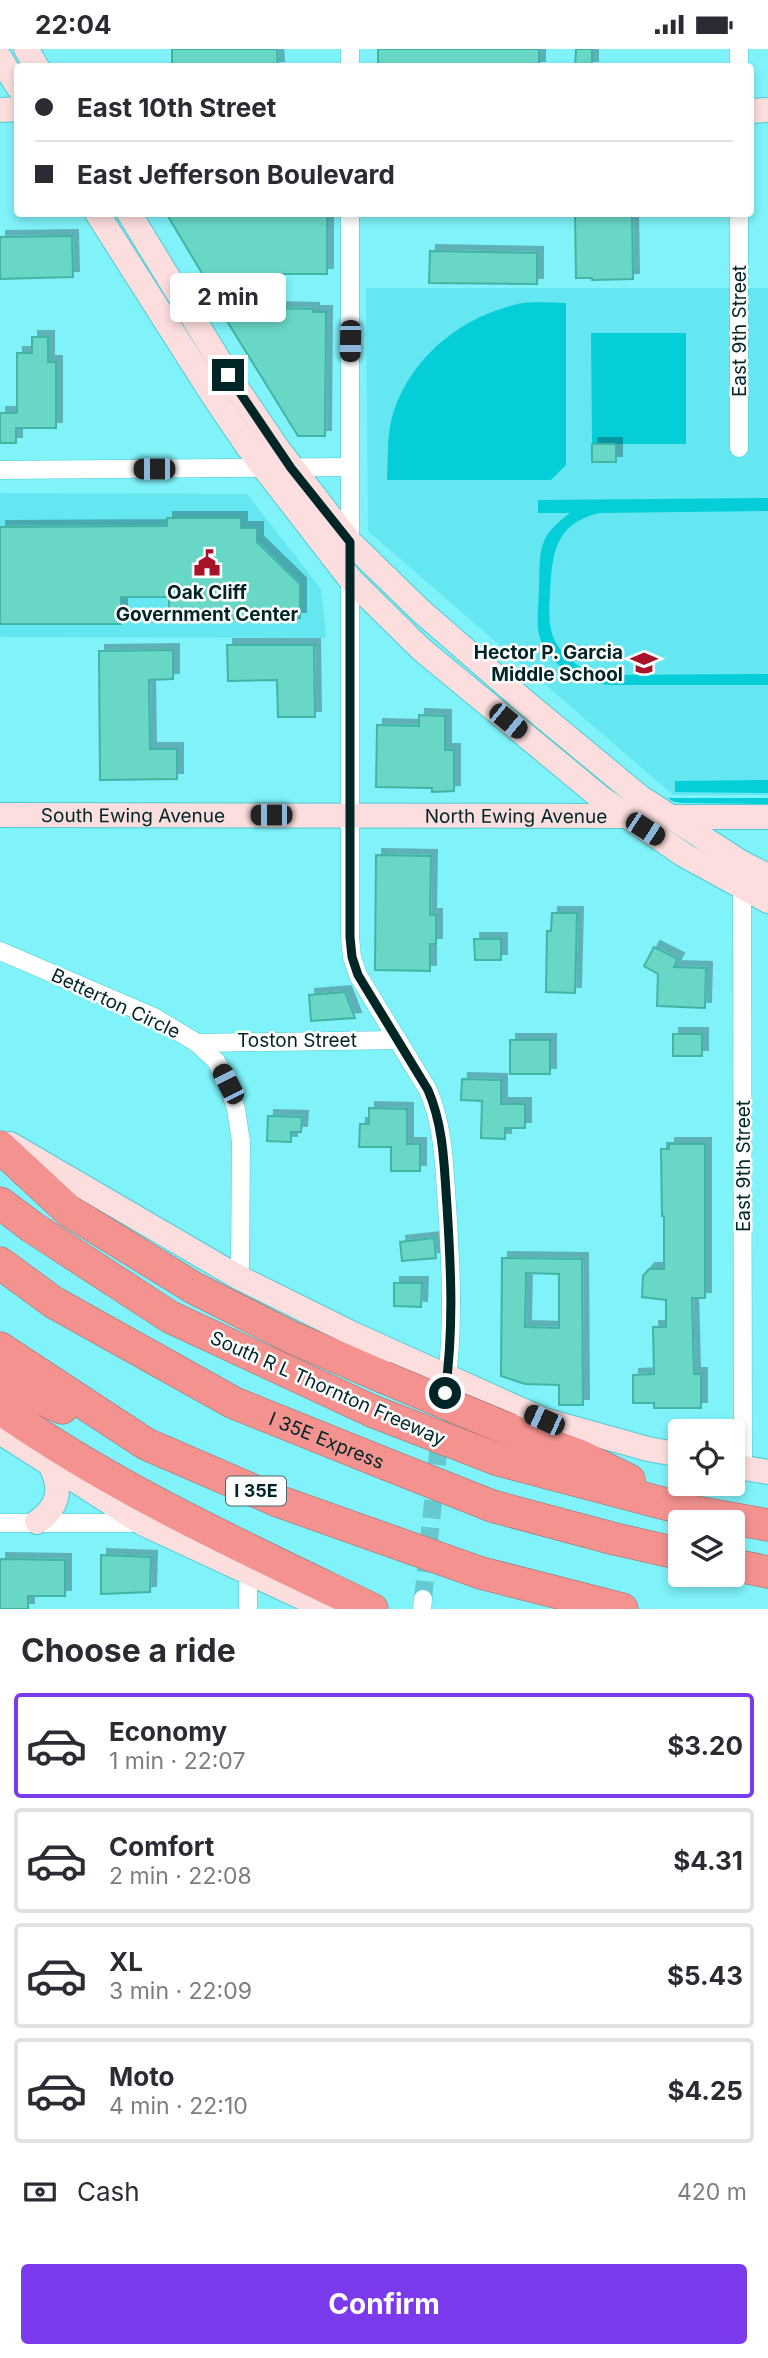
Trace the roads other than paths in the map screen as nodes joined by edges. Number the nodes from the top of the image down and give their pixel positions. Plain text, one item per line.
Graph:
1 (0, 58) edge
2 (14, 81) edge
3 (100, 217) edge
4 (131, 217) edge
5 (350, 217) edge
6 (739, 217) edge
7 (738, 448) dead end
8 (349, 467) junction
9 (263, 468) junction
10 (291, 468) junction
11 (0, 470) edge
12 (350, 542) junction
13 (350, 579) junction
14 (523, 700) junction
15 (508, 721) junction
16 (0, 815) edge
17 (349, 815) junction
18 (626, 816) junction
19 (670, 817) junction
20 (768, 817) edge
21 (742, 875) junction
22 (768, 876) edge
23 (768, 901) edge
24 (0, 951) edge
25 (398, 1040) junction
26 (197, 1043) junction
27 (0, 1138) edge
28 (0, 1147) edge
29 (0, 1203) edge
30 (0, 1263) edge
31 (238, 1277) junction
32 (0, 1348) edge
33 (0, 1378) edge
34 (446, 1385) junction
35 (0, 1408) edge
36 (738, 1419) edge
37 (0, 1432) edge
38 (146, 1444) junction
39 (668, 1453) edge
40 (50, 1464) junction
41 (745, 1468) edge
42 (768, 1472) edge
43 (688, 1510) edge
44 (692, 1510) edge
45 (745, 1521) edge
46 (37, 1522) junction
47 (0, 1523) edge
48 (142, 1523) junction
49 (768, 1525) edge
50 (668, 1551) edge
51 (745, 1567) edge
52 (768, 1572) edge
53 (248, 1573) junction
54 (248, 1609) edge
55 (327, 1609) edge
56 (372, 1609) edge
57 (622, 1609) edge

1 - 2 main road
3 - 9 main road
4 - 10 main road
5 - 8 street
6 - 7 street, East 9th Street
8 - 10 street
8 - 12 street
9 - 10 street
9 - 11 street
9 - 13 main road
10 - 12 main road
12 - 13 street
12 - 14 main road
13 - 15 main road
13 - 17 street
14 - 15 main road
14 - 19 main road
15 - 18 main road
16 - 17 main road, South Ewing Avenue
17 - 18 main road, North Ewing Avenue
17 - 25 street
18 - 19 main road, North Ewing Avenue
18 - 21 main road
19 - 20 main road, North Ewing Avenue
19 - 21 main road
21 - 22 main road
21 - 23 main road
21 - 36 street, East 9th Street
24 - 26 street, Betterton Circle
25 - 26 street, Toston Street
25 - 34 street
26 - 31 street, Betterton Circle
27 - 31 main road
28 - 44 highway, bridge
29 - 43 highway, South R L Thornton Freeway, bridge
30 - 50 highway, I 35E Express, bridge
31 - 34 main road
32 - 38 highway, I 35E
33 - 38 highway
34 - 39 main road
35 - 56 highway
37 - 40 main road
38 - 57 highway, I 35E, bridge
40 - 46 main road
40 - 48 main road
41 - 42 main road
45 - 49 highway, South R L Thornton Freeway
46 - 47 street
46 - 48 street
48 - 53 main road
51 - 52 highway
53 - 54 street
53 - 55 main road

